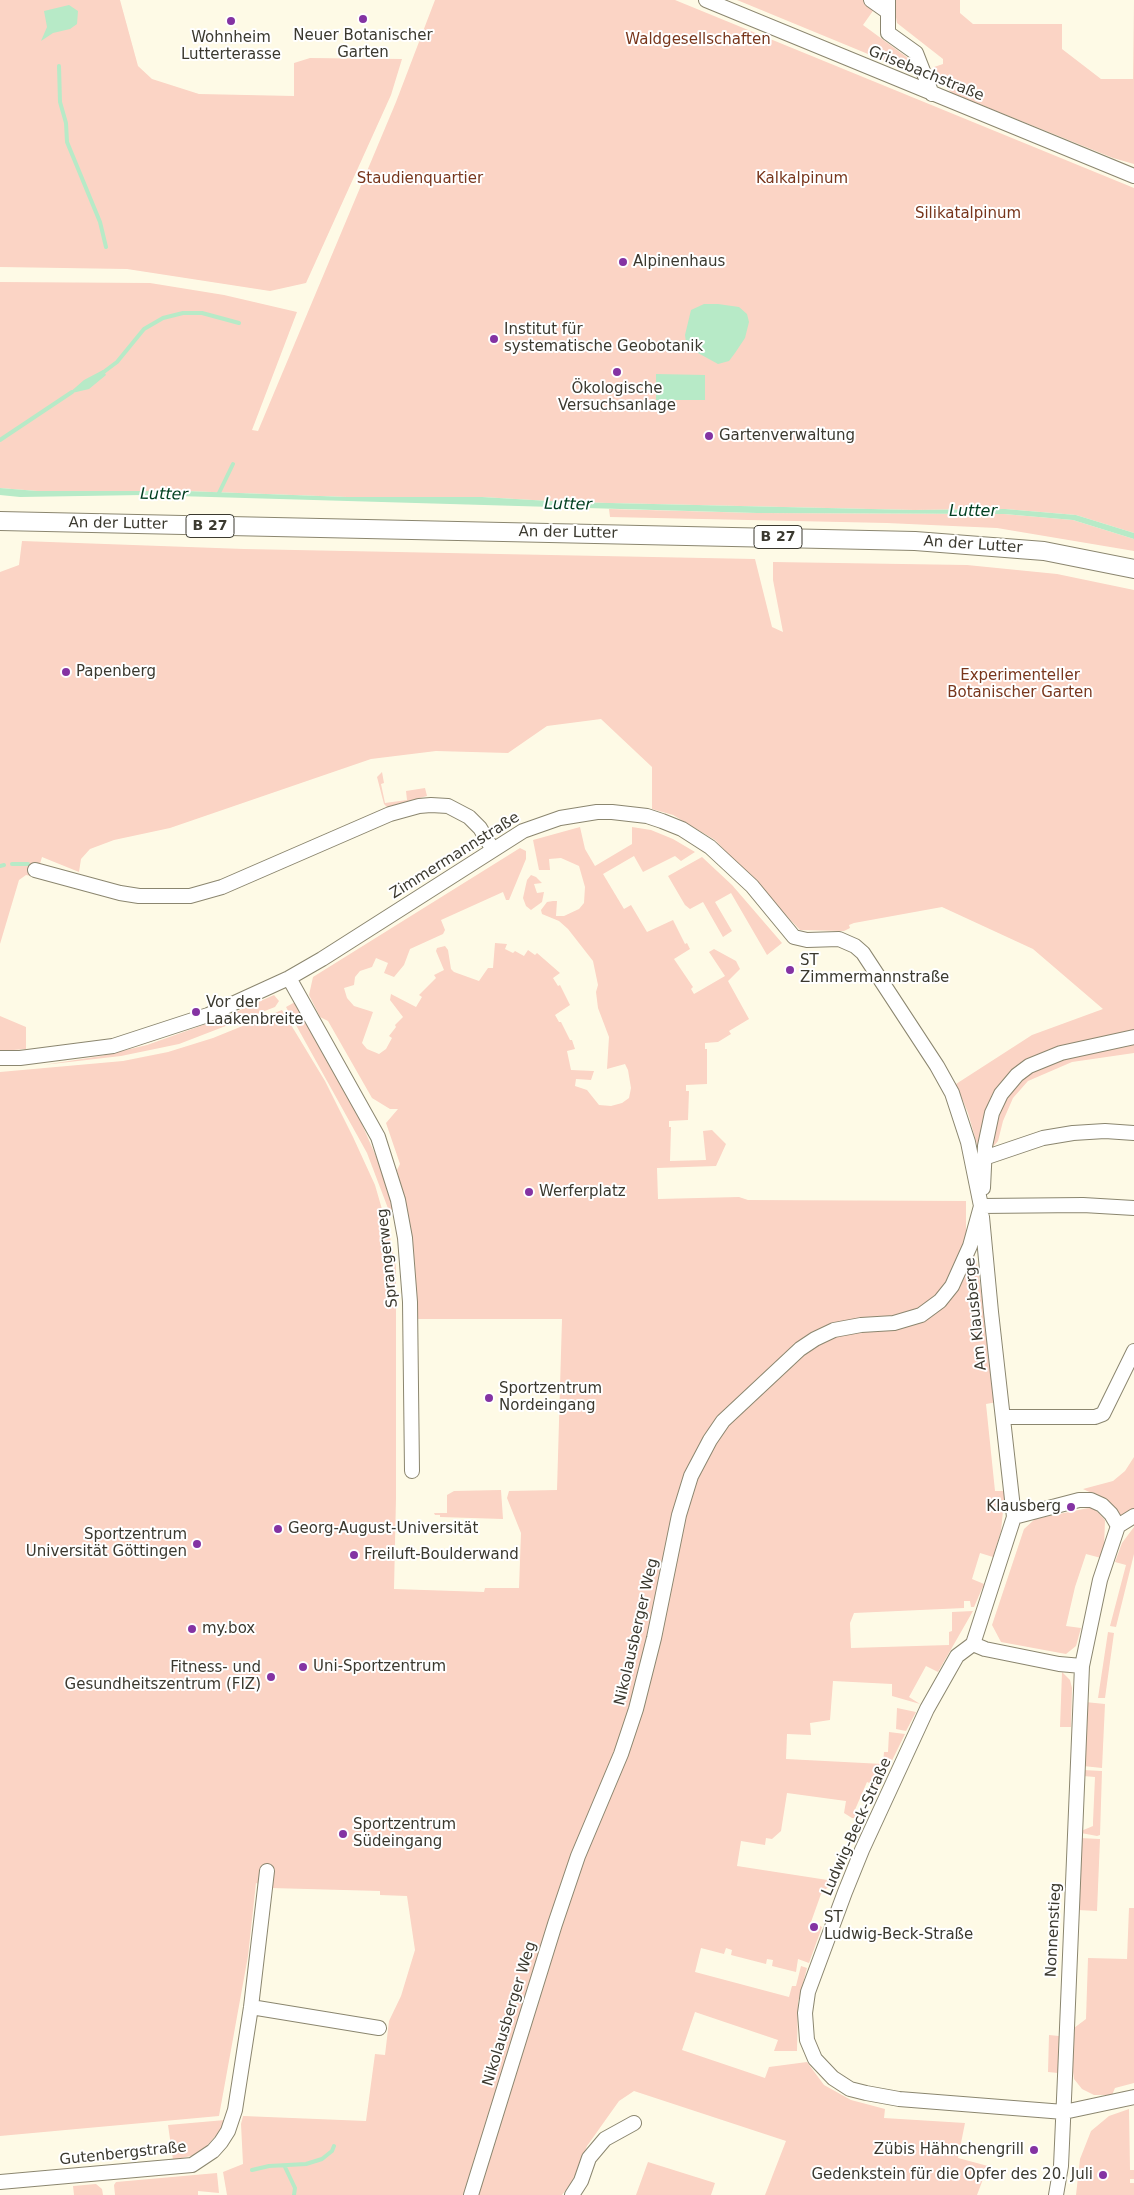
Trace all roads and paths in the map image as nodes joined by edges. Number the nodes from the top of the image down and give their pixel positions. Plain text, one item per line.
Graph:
1 (706, 0) edge
2 (872, 0) edge
3 (888, 6) edge
4 (932, 94) junction
5 (1134, 176) edge
6 (0, 521) edge
7 (1134, 569) edge
8 (493, 850) junction
9 (35, 870) dead end
10 (289, 978) junction
11 (1134, 1037) edge
12 (0, 1058) edge
13 (1134, 1133) edge
14 (984, 1158) junction
15 (981, 1206) junction
16 (1134, 1208) edge
17 (1134, 1351) edge
18 (1004, 1417) junction
19 (412, 1471) dead end
20 (1134, 1516) edge
21 (1014, 1517) junction
22 (1118, 1526) junction
23 (973, 1644) junction
24 (1082, 1666) junction
25 (267, 1871) dead end
26 (251, 2007) junction
27 (379, 2028) dead end
28 (1134, 2097) edge
29 (1064, 2112) junction
30 (634, 2122) dead end
31 (0, 2182) edge
32 (471, 2195) edge
33 (572, 2195) edge
34 (1056, 2195) edge

1 - 4 street, Grisebachstraße
2 - 3 street
3 - 4 street
4 - 5 street, Grisebachstraße
6 - 7 main road, An der Lutter / B 27
8 - 9 street
8 - 10 street, Zimmermannstraße
8 - 15 street, Zimmermannstraße
10 - 12 street, Zimmermannstraße
10 - 19 street, Sprangerweg
11 - 14 street, Am Klausberge
13 - 14 street
14 - 15 street, Am Klausberge
15 - 16 street
15 - 18 street, Am Klausberge
15 - 32 street, Nikolausberger Weg
17 - 18 street
18 - 21 street, Am Klausberge
20 - 22 street
21 - 22 street
21 - 23 street
22 - 24 street, Nonnenstieg
23 - 24 street
23 - 29 street, Ludwig-Beck-Straße
24 - 29 street, Nonnenstieg
25 - 26 street, Gutenbergstraße
26 - 27 street
26 - 31 street, Gutenbergstraße
28 - 29 street, Ludwig-Beck-Straße
29 - 34 street, Nonnenstieg
30 - 33 street

